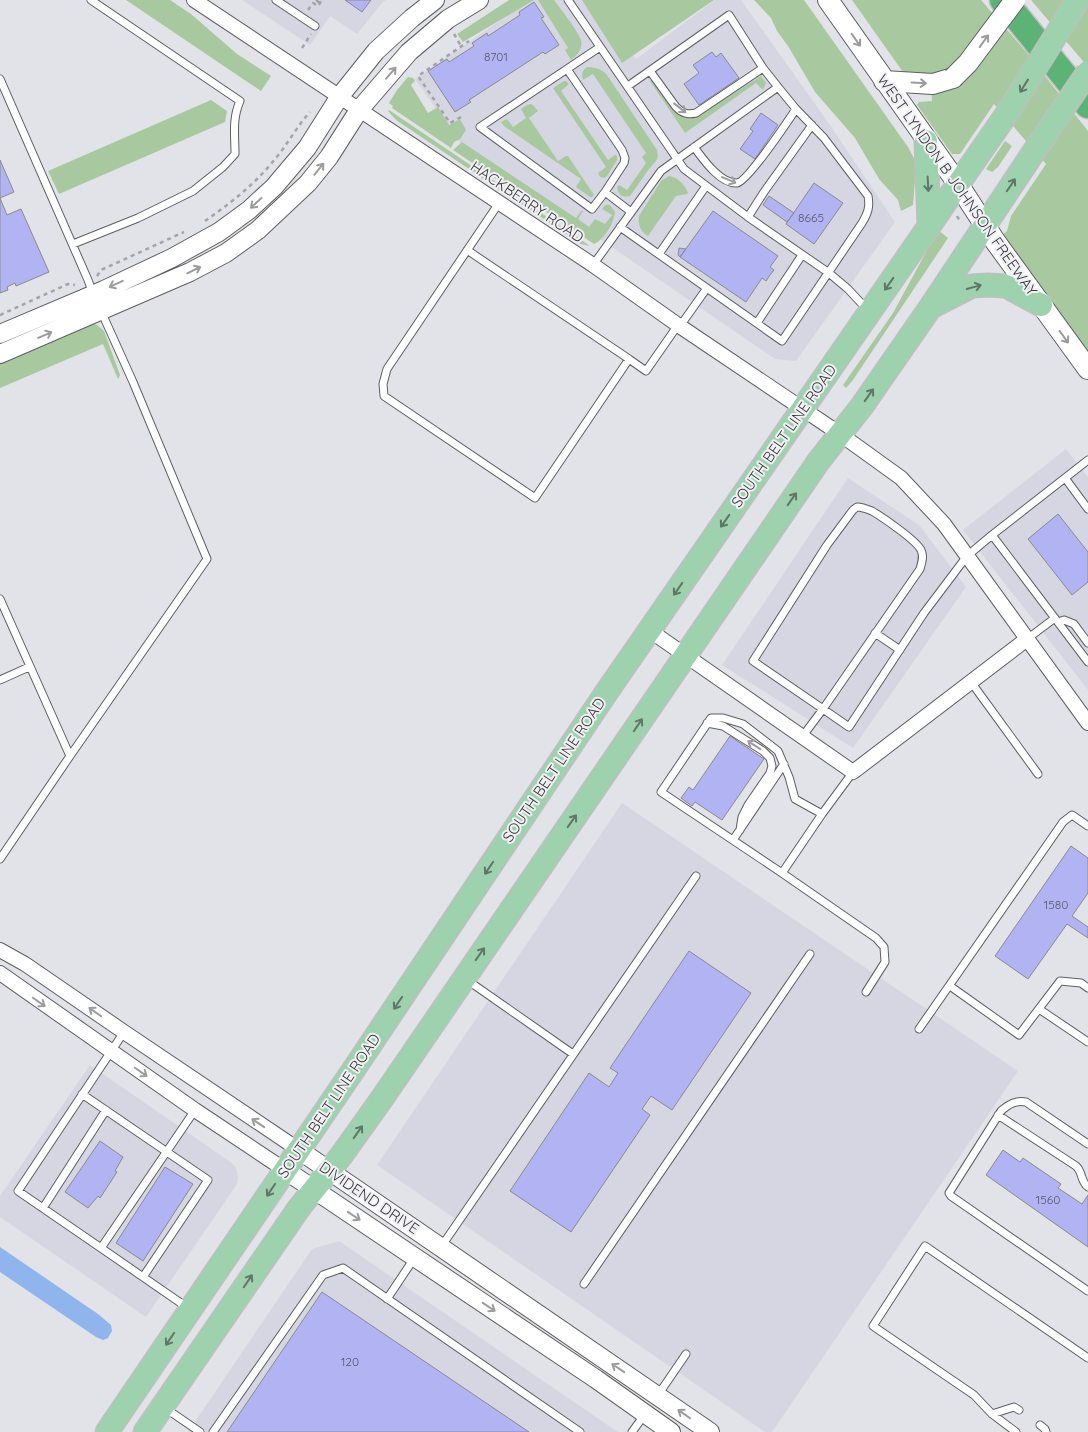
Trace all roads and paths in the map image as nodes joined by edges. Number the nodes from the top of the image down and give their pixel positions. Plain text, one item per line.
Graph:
1 (91, 0) edge
2 (194, 0) edge
3 (276, 0) edge
4 (316, 0) edge
5 (435, 0) edge
6 (479, 0) edge
7 (568, 0) edge
8 (828, 0) edge
9 (1003, 0) edge
10 (1015, 0) edge
11 (1078, 0) edge
12 (287, 3) edge
13 (320, 3) dead end
14 (315, 26) dead end
15 (454, 34) dead end
16 (469, 41) dead end
17 (461, 46) junction
18 (600, 47) junction
19 (763, 68) junction
20 (567, 69) junction
21 (650, 71) junction
22 (1088, 72) edge
23 (0, 79) edge
24 (884, 81) junction
25 (628, 86) junction
26 (778, 87) junction
27 (340, 96) junction
28 (1088, 105) edge
29 (796, 109) junction
30 (359, 110) junction
31 (310, 112) dead end
32 (461, 117) dead end
33 (812, 125) junction
34 (926, 141) junction
35 (694, 147) junction
36 (677, 159) junction
37 (958, 184) junction
38 (706, 186) junction
39 (604, 192) junction
40 (499, 203) junction
41 (631, 212) junction
42 (748, 217) junction
43 (203, 223) dead end
44 (984, 226) junction
45 (620, 227) junction
46 (929, 227) junction
47 (190, 230) dead end
48 (72, 244) junction
49 (467, 250) junction
50 (659, 254) junction
51 (802, 255) junction
52 (593, 265) junction
53 (829, 273) junction
54 (98, 276) dead end
55 (76, 285) dead end
56 (707, 288) junction
57 (93, 294) junction
58 (1041, 305) junction
59 (873, 307) junction
60 (930, 308) junction
61 (101, 311) junction
62 (0, 315) edge
63 (757, 323) junction
64 (679, 325) junction
65 (0, 334) edge
66 (0, 354) edge
67 (629, 359) junction
68 (1088, 370) edge
69 (802, 409) junction
70 (840, 434) junction
71 (1088, 460) edge
72 (1065, 478) junction
73 (1088, 509) edge
74 (992, 535) junction
75 (967, 556) junction
76 (0, 599) edge
77 (1056, 620) junction
78 (649, 630) junction
79 (875, 633) junction
80 (1027, 639) junction
81 (1088, 643) edge
82 (900, 650) junction
83 (685, 656) junction
84 (1088, 662) edge
85 (30, 667) junction
86 (0, 680) edge
87 (971, 682) junction
88 (823, 710) junction
89 (1088, 722) edge
90 (707, 723) junction
91 (802, 738) junction
92 (70, 756) junction
93 (784, 764) junction
94 (853, 772) junction
95 (1038, 774) dead end
96 (822, 814) junction
97 (1088, 826) edge
98 (740, 830) junction
99 (733, 840) junction
100 (0, 859) edge
101 (782, 873) junction
102 (696, 876) dead end
103 (0, 950) edge
104 (810, 954) dead end
105 (0, 973) edge
106 (464, 978) junction
107 (950, 986) junction
108 (1088, 988) edge
109 (866, 992) dead end
110 (1039, 1009) junction
111 (919, 1029) dead end
112 (124, 1032) junction
113 (1088, 1042) edge
114 (111, 1051) junction
115 (573, 1054) junction
116 (82, 1094) junction
117 (106, 1110) junction
118 (195, 1110) junction
119 (998, 1115) junction
120 (1088, 1144) edge
121 (299, 1150) junction
122 (166, 1151) junction
123 (285, 1170) junction
124 (329, 1171) junction
125 (1088, 1187) edge
126 (314, 1189) junction
127 (43, 1208) junction
128 (441, 1247) junction
129 (101, 1248) junction
130 (415, 1257) junction
131 (143, 1277) junction
132 (584, 1284) dead end
133 (1088, 1291) edge
134 (387, 1299) junction
135 (190, 1310) junction
136 (686, 1354) dead end
137 (1088, 1358) edge
138 (658, 1396) junction
139 (162, 1407) junction
140 (1019, 1410) dead end
141 (645, 1414) junction
142 (992, 1414) junction
143 (1040, 1425) dead end
144 (107, 1432) edge
145 (145, 1432) edge
146 (200, 1432) edge
147 (213, 1432) edge
148 (580, 1432) edge
149 (632, 1432) edge
150 (671, 1432) edge
151 (710, 1432) edge
152 (1016, 1432) edge
153 (1046, 1432) edge

1 - 48 lane
2 - 27 street, HACKBERRY ROAD
3 - 12 lane
4 - 13 path
5 - 27 street
30 -> 6 street
7 - 18 lane
8 -> 24 main road, WEST LYNDON B JOHNSON FREEWAY
9 - 28 highway
24 -> 10 main road, bridge
11 -> 37 main road, SOUTH BELT LINE ROAD, bridge
12 - 14 lane
15 - 17 path
16 - 17 path
17 - 32 path
18 - 20 lane
18 - 25 lane
21 -> 19 lane
19 - 21 lane
19 - 26 lane
20 - 39 lane
20 - 39 lane
21 - 25 lane
44 -> 22 main road, bridge
23 - 48 lane
24 - 34 main road, WEST LYNDON B JOHNSON FREEWAY
25 - 36 lane
26 - 29 lane
26 - 35 lane
27 - 30 street, HACKBERRY ROAD
27 -> 57 street
29 - 33 lane
35 -> 29 lane
30 - 40 street, HACKBERRY ROAD
61 -> 30 street
31 - 43 path
33 - 42 lane
33 - 53 lane
34 - 37 main road, WEST LYNDON B JOHNSON FREEWAY
34 -> 46 main road
35 - 36 lane
36 - 38 lane
36 - 41 lane
37 - 44 main road, WEST LYNDON B JOHNSON FREEWAY
37 - 46 main road, SOUTH BELT LINE ROAD
38 - 42 lane
38 - 50 lane
39 - 41 lane
40 - 49 lane
40 - 52 street, HACKBERRY ROAD
41 - 45 lane
42 - 51 lane
44 - 58 main road, WEST LYNDON B JOHNSON FREEWAY
44 - 60 main road
45 - 50 lane
45 - 52 lane
46 -> 59 main road, SOUTH BELT LINE ROAD
47 - 54 path
48 - 57 lane
49 - 67 lane
49 - 67 lane
50 - 56 lane
51 - 53 lane
51 - 63 lane
52 - 64 street, HACKBERRY ROAD
53 - 59 lane
53 - 63 lane
55 - 62 path
56 - 63 lane
56 - 64 lane
57 - 61 street
57 - 65 street
60 -> 58 main road
58 -> 68 main road, WEST LYNDON B JOHNSON FREEWAY
59 - 69 main road, SOUTH BELT LINE ROAD
70 -> 60 main road
66 -> 61 street
61 - 92 lane
64 - 67 lane
64 - 69 street, HACKBERRY ROAD
69 - 70 street, HACKBERRY ROAD
69 -> 78 main road, SOUTH BELT LINE ROAD
70 - 75 street, HACKBERRY ROAD
83 -> 70 main road
71 - 72 lane
72 - 73 lane
72 - 74 lane
74 - 75 lane
74 - 77 lane
75 - 80 street, HACKBERRY ROAD
75 - 82 lane
76 - 85 lane
77 - 80 lane
77 - 81 lane
77 - 84 lane
78 - 83 street
78 -> 121 main road, SOUTH BELT LINE ROAD
79 - 82 lane
79 - 88 lane
79 - 88 lane
80 - 87 street
80 - 89 street, HACKBERRY ROAD
82 - 88 lane
83 - 91 street
106 -> 83 main road
85 - 86 lane
85 - 92 lane
87 - 94 street
87 - 95 lane
88 - 91 lane
90 - 93 lane
98 -> 90 lane
90 - 99 lane
91 - 94 street
92 - 100 lane
93 - 96 lane
93 - 98 lane
94 - 96 lane
96 - 101 lane
97 - 107 lane
98 - 99 lane
99 - 101 lane
101 - 109 lane
102 - 115 lane
112 -> 103 street, DIVIDEND DRIVE
104 - 132 lane
105 -> 114 street, DIVIDEND DRIVE
106 - 115 lane
124 -> 106 main road
107 - 110 lane
107 - 111 lane
108 - 110 lane
110 - 113 lane
112 - 114 lane
121 -> 112 street, DIVIDEND DRIVE
114 - 116 lane
114 -> 118 street, DIVIDEND DRIVE
115 - 128 lane
116 - 117 lane
116 - 127 lane
117 - 122 lane
117 - 127 lane
118 - 122 lane
118 - 123 street, DIVIDEND DRIVE
119 - 120 lane
119 - 125 lane
119 - 133 lane
121 - 123 main road, SOUTH BELT LINE ROAD
121 - 124 street, DIVIDEND DRIVE
122 - 129 lane
122 - 131 lane
123 - 126 street, DIVIDEND DRIVE
123 -> 135 main road, SOUTH BELT LINE ROAD
124 - 126 main road
124 - 128 street, DIVIDEND DRIVE
126 -> 130 street, DIVIDEND DRIVE
139 -> 126 main road
127 - 129 lane
138 -> 128 street, DIVIDEND DRIVE
129 - 131 lane
130 - 134 lane
130 -> 141 street, DIVIDEND DRIVE
131 - 135 lane
134 - 147 lane
134 - 148 lane
135 -> 144 main road, SOUTH BELT LINE ROAD
136 - 138 lane
137 - 142 lane
138 - 141 street
151 -> 138 street, DIVIDEND DRIVE
139 - 145 main road
139 - 146 lane
140 - 142 lane
141 - 149 lane
141 - 150 street, DIVIDEND DRIVE
142 - 152 lane
143 - 153 lane

